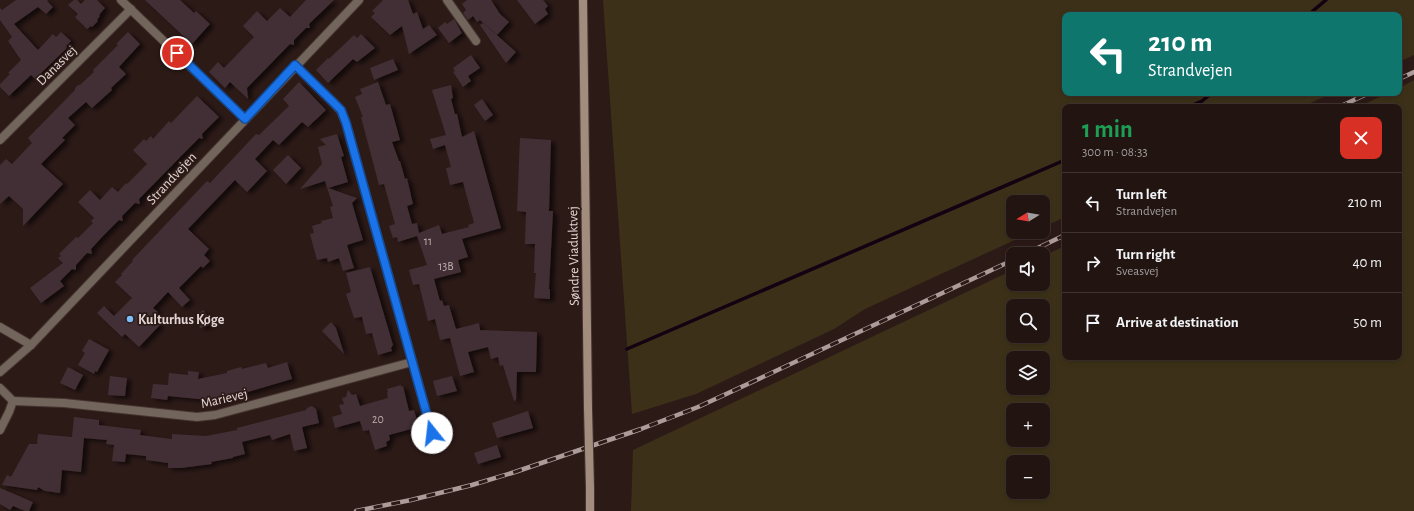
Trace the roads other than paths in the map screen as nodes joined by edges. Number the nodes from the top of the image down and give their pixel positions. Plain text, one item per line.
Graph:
1 (121, 0) edge
2 (359, 0) edge
3 (447, 0) edge
4 (583, 0) edge
5 (131, 9) junction
6 (476, 41) dead end
7 (295, 65) junction
8 (245, 119) junction
9 (0, 140) edge
10 (0, 328) edge
11 (31, 345) junction
12 (412, 362) junction
13 (0, 372) edge
14 (0, 388) edge
15 (13, 401) junction
16 (0, 430) edge
17 (436, 447) dead end
18 (590, 511) edge

1 - 5 street
2 - 7 street, Strandvejen
3 - 6 street
4 - 18 main road, Søndre Viaduktvej, bridge
5 - 8 street
5 - 9 street, Danasvej
7 - 8 street, Strandvejen
7 - 12 street
8 - 11 street, Strandvejen
10 - 11 street
11 - 13 street, Strandvejen
12 - 15 street, Marievej
12 - 17 street
14 - 15 street
15 - 16 street

